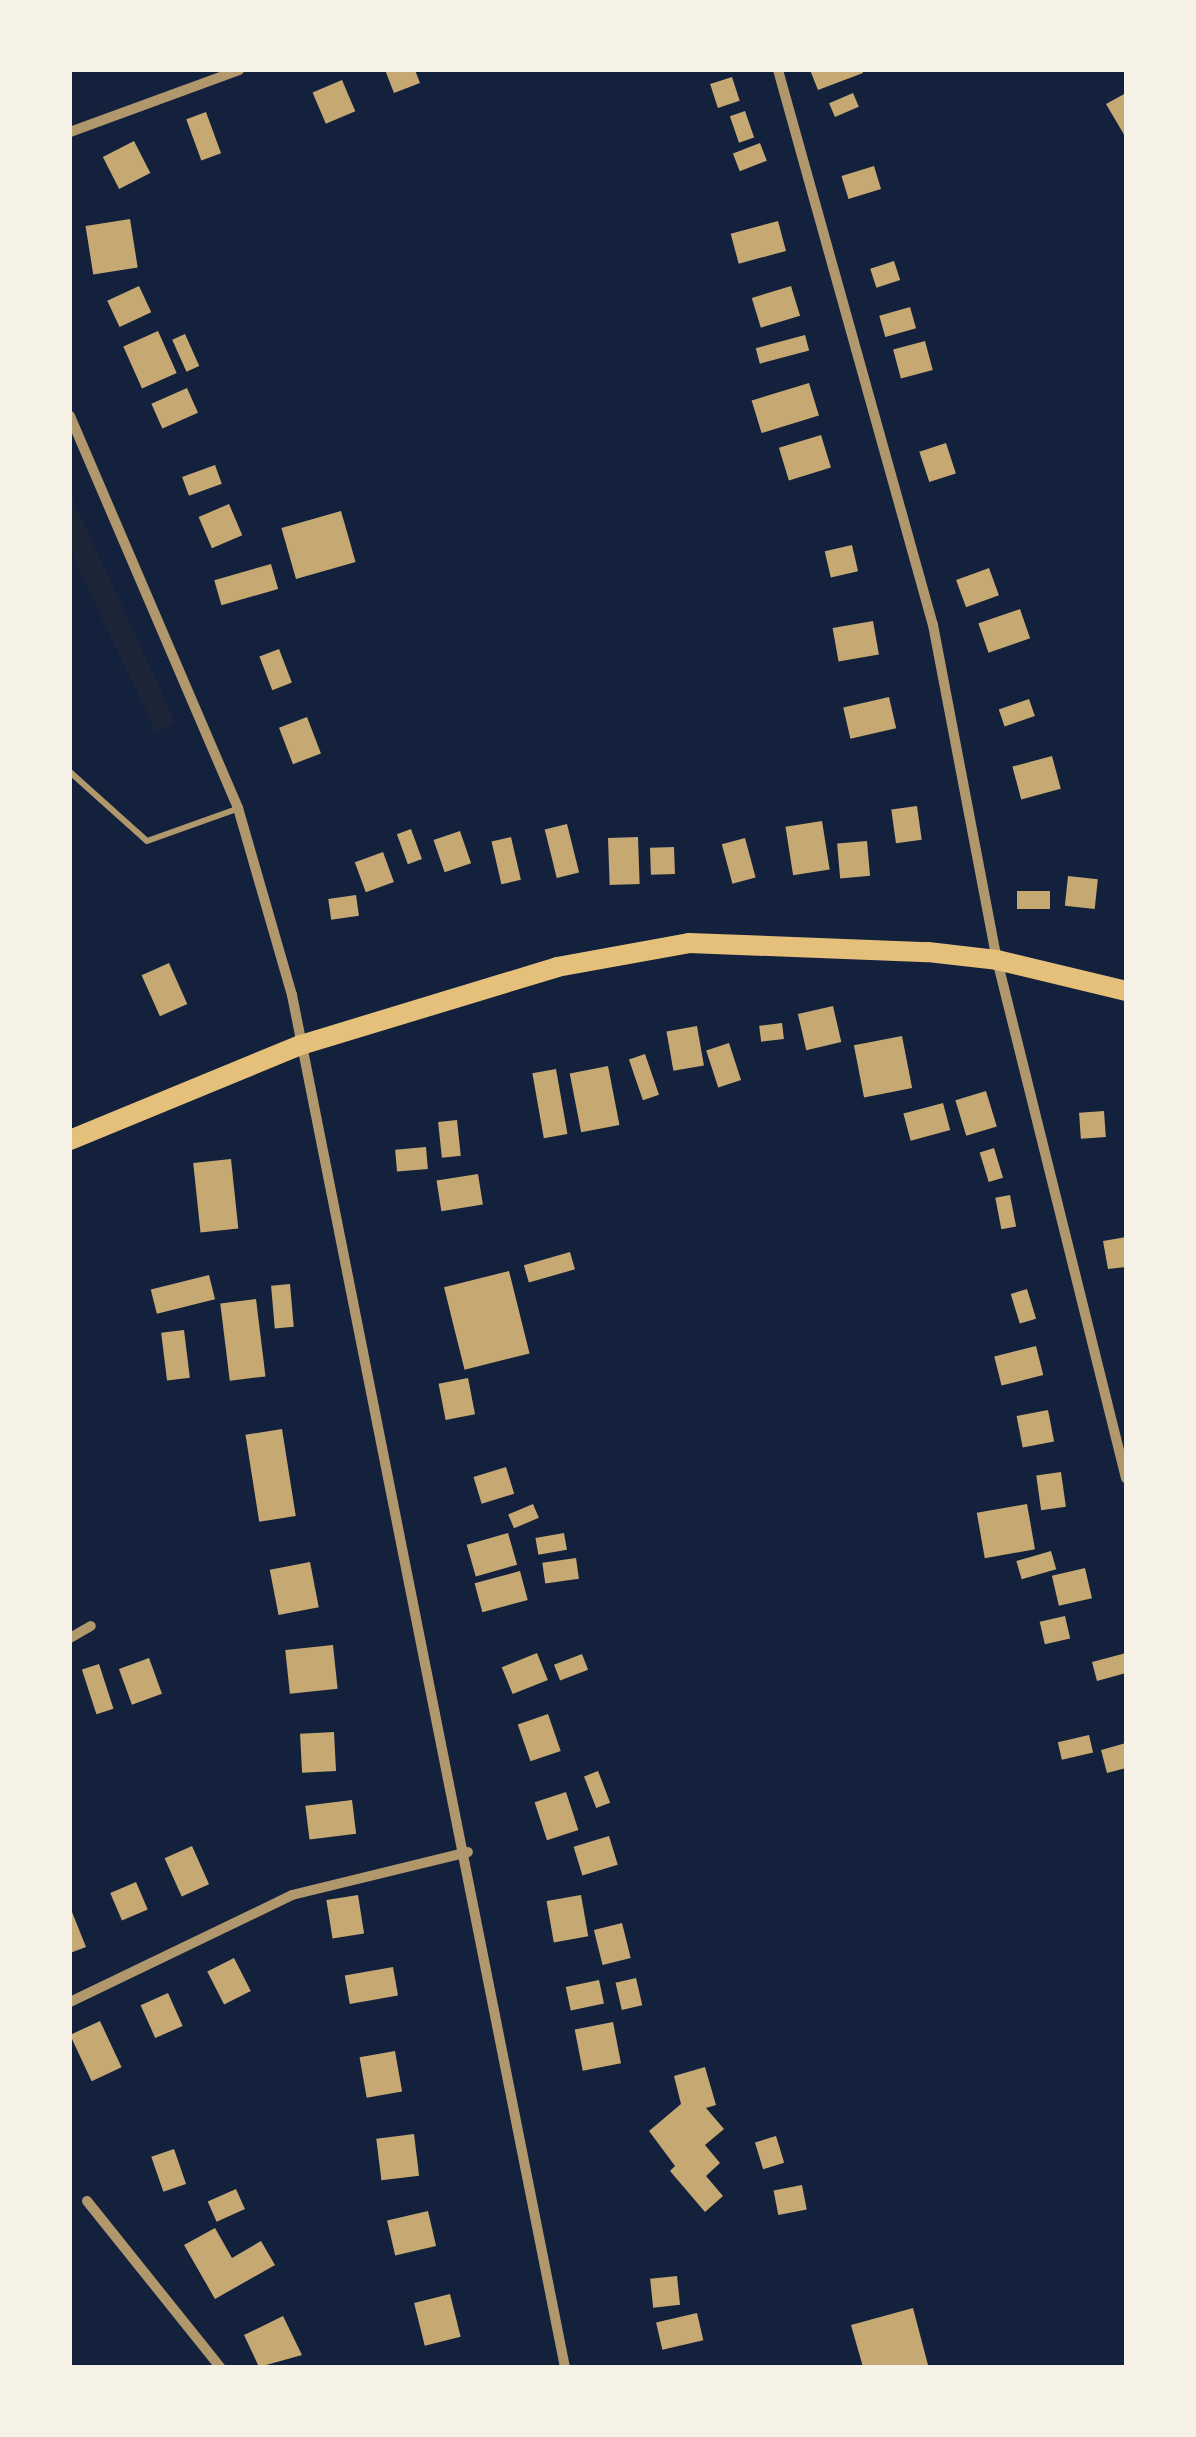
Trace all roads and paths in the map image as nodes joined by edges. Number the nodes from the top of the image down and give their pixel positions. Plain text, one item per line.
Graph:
1 (240, 70) edge
2 (778, 70) edge
3 (70, 132) edge
4 (70, 416) edge
5 (70, 772) edge
6 (238, 808) junction
7 (997, 960) junction
8 (1126, 991) edge
9 (300, 1045) junction
10 (70, 1140) edge
11 (1126, 1478) edge
12 (91, 1626) dead end
13 (70, 1638) edge
14 (468, 1852) junction
15 (70, 2002) edge
16 (87, 2200) dead end
17 (220, 2367) edge
18 (566, 2367) edge

1 - 3 street
2 - 7 street
4 - 6 street
5 - 6 lane
6 - 9 street
7 - 8 main road
7 - 9 main road
7 - 11 street
9 - 10 main road
9 - 14 street
12 - 13 street
14 - 15 street
14 - 18 street
16 - 17 street

